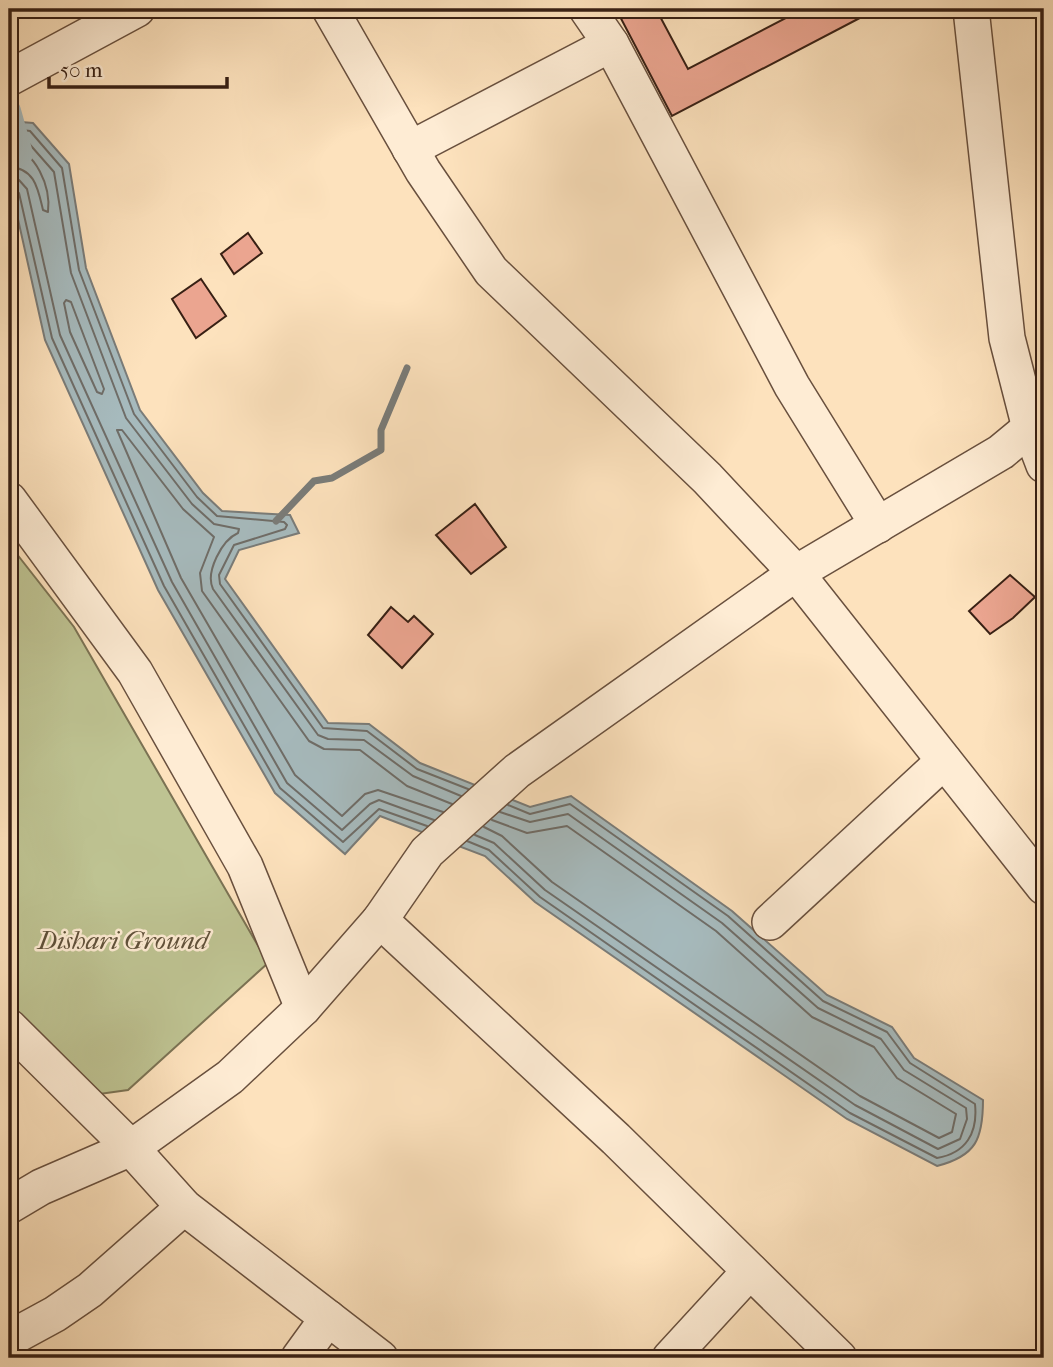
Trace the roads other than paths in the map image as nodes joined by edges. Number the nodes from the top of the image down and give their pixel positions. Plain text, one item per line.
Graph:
1 (137, 9) edge
2 (330, 9) edge
3 (587, 9) edge
4 (971, 9) edge
5 (611, 44) junction
6 (22, 71) edge
7 (410, 149) junction
8 (1037, 419) edge
9 (1044, 465) edge
10 (9, 500) edge
11 (878, 525) junction
12 (796, 573) junction
13 (944, 761) junction
14 (1044, 887) edge
15 (380, 920) junction
16 (770, 922) dead end
17 (303, 1008) junction
18 (9, 1027) edge
19 (131, 1148) junction
20 (9, 1206) edge
21 (184, 1208) junction
22 (750, 1271) junction
23 (328, 1318) junction
24 (9, 1339) edge
25 (299, 1358) edge
26 (380, 1358) edge
27 (670, 1358) edge
28 (839, 1358) edge

1 - 6 street
2 - 7 street
3 - 5 street
4 - 8 street
5 - 7 street
5 - 11 street
7 - 12 street
8 - 9 street
8 - 11 street
10 - 17 street
11 - 12 street
12 - 13 street
12 - 15 street
13 - 14 street
13 - 16 street
15 - 17 street
15 - 22 street
17 - 19 street
18 - 19 street
19 - 20 street
19 - 21 street
21 - 23 street
21 - 24 street
22 - 27 street
22 - 28 street
23 - 25 street
23 - 26 street

